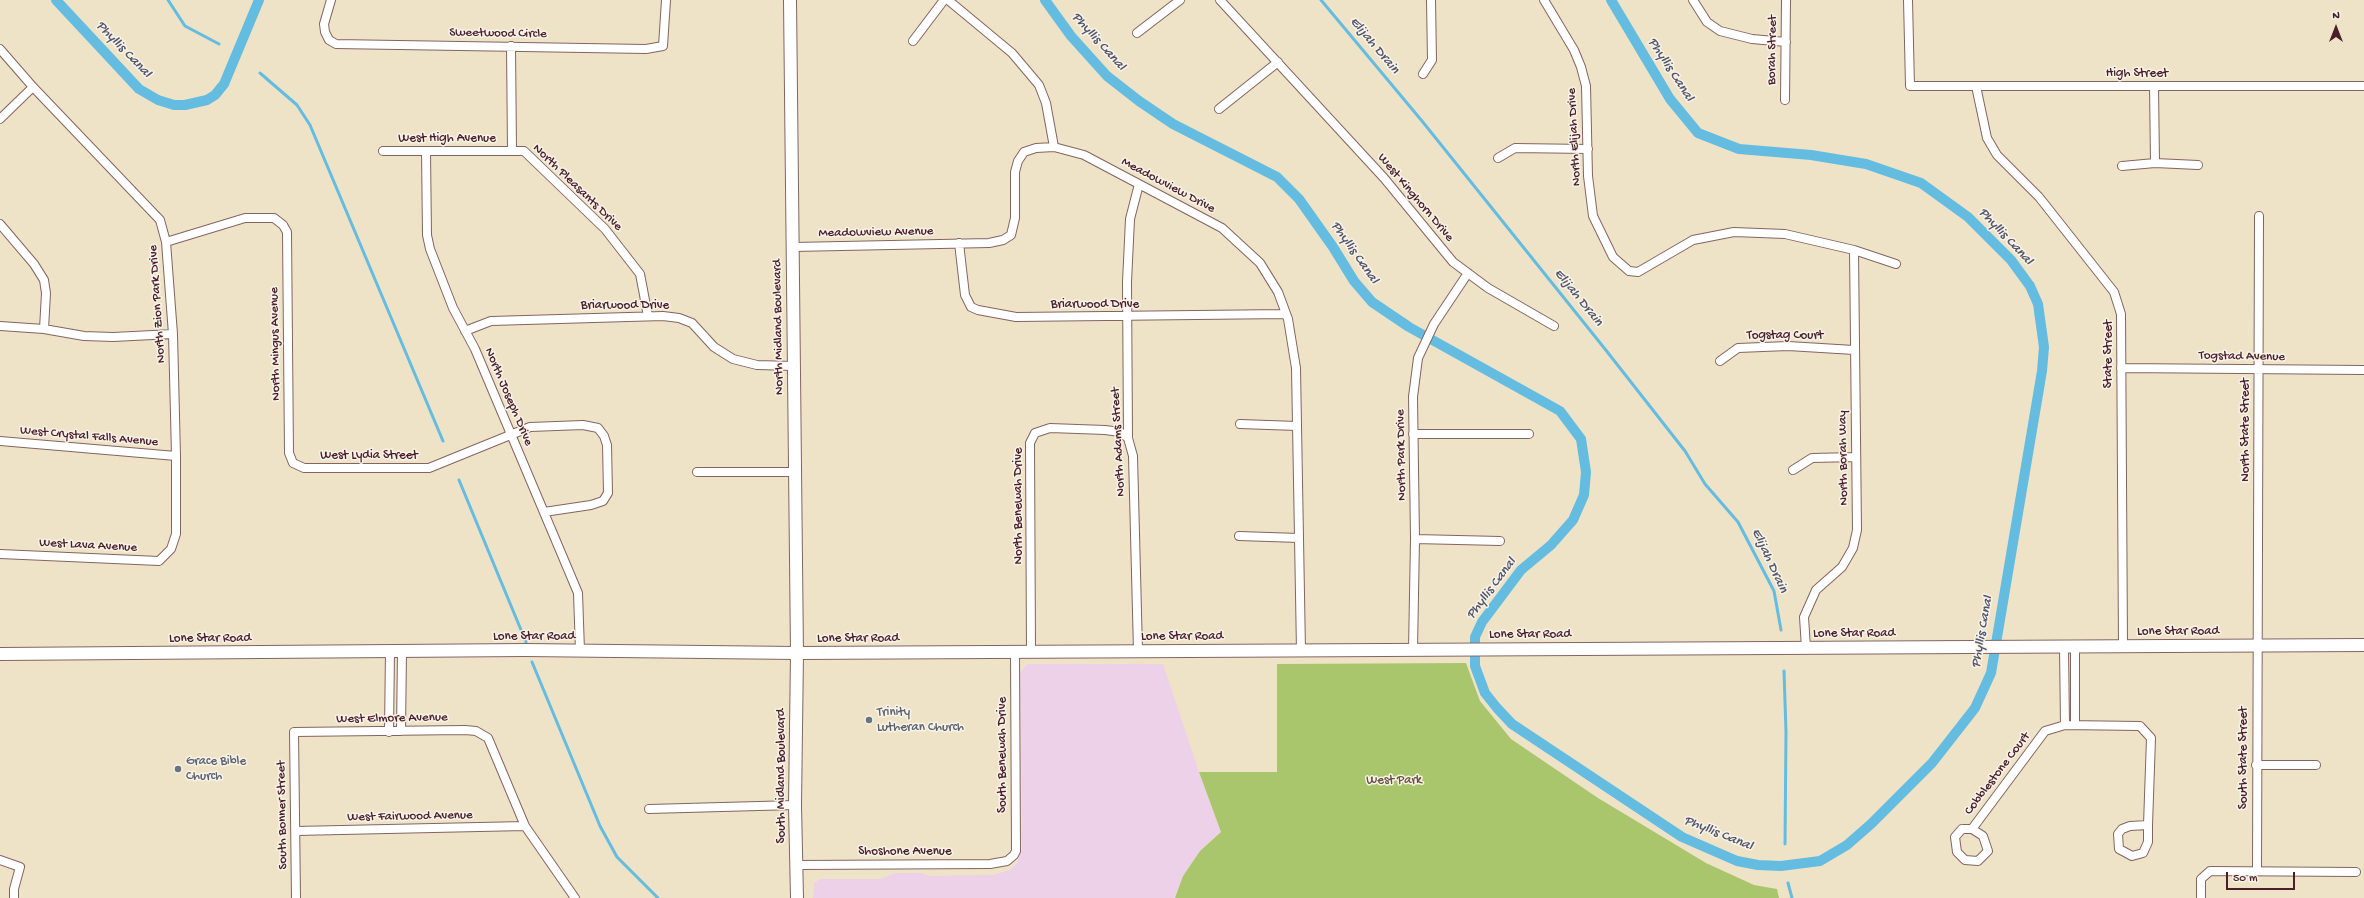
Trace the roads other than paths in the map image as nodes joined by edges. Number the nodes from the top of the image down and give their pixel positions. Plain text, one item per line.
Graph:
1 (331, 0) edge
2 (666, 0) edge
3 (790, 0) edge
4 (944, 0) edge
5 (948, 0) edge
6 (1180, 0) edge
7 (1220, 0) edge
8 (1431, 0) edge
9 (1544, 0) edge
10 (1693, 0) edge
11 (1786, 0) edge
12 (1908, 0) edge
13 (1137, 34) dead end
14 (912, 41) dead end
15 (1786, 42) junction
16 (511, 46) junction
17 (0, 50) edge
18 (1278, 62) junction
19 (1423, 74) dead end
20 (1976, 86) junction
21 (2154, 86) junction
22 (2364, 86) edge
23 (33, 87) junction
24 (1785, 100) dead end
25 (1219, 109) dead end
26 (0, 118) edge
27 (1054, 147) junction
28 (1588, 149) junction
29 (512, 150) junction
30 (383, 151) dead end
31 (426, 151) junction
32 (1498, 158) dead end
33 (2155, 163) junction
34 (2198, 165) dead end
35 (2122, 166) dead end
36 (1139, 184) junction
37 (2259, 216) dead end
38 (0, 224) edge
39 (166, 242) junction
40 (960, 244) junction
41 (793, 247) junction
42 (1854, 250) junction
43 (1896, 264) dead end
44 (1468, 273) junction
45 (1286, 314) junction
46 (648, 316) junction
47 (1127, 317) junction
48 (0, 326) edge
49 (1554, 326) dead end
50 (44, 329) junction
51 (466, 331) junction
52 (173, 334) junction
53 (1854, 350) junction
54 (1720, 361) dead end
55 (794, 366) junction
56 (2121, 368) junction
57 (2258, 369) junction
58 (2364, 370) edge
59 (1240, 424) dead end
60 (1297, 426) junction
61 (511, 433) junction
62 (1414, 434) junction
63 (1529, 434) dead end
64 (1128, 438) junction
65 (0, 441) edge
66 (176, 456) junction
67 (1856, 457) junction
68 (293, 463) joint
69 (1793, 470) dead end
70 (697, 472) dead end
71 (795, 472) junction
72 (544, 512) junction
73 (1239, 536) dead end
74 (1300, 538) junction
75 (1415, 539) junction
76 (1500, 541) dead end
77 (171, 549) joint
78 (0, 554) edge
79 (2257, 645) junction
80 (2364, 645) edge
81 (2123, 646) junction
82 (1806, 648) junction
83 (2070, 648) junction
84 (1413, 650) junction
85 (396, 651) junction
86 (580, 651) junction
87 (1301, 651) junction
88 (1015, 652) junction
89 (1031, 652) junction
90 (1138, 652) junction
91 (797, 653) junction
92 (0, 654) edge
93 (2065, 725) junction
94 (2075, 725) junction
95 (401, 731) junction
96 (294, 732) joint
97 (389, 732) junction
98 (2256, 765) junction
99 (2316, 765) dead end
100 (795, 805) junction
101 (649, 809) dead end
102 (2148, 825) junction
103 (525, 826) junction
104 (1972, 829) junction
105 (296, 831) junction
106 (1012, 856) joint
107 (0, 860) edge
108 (797, 865) junction
109 (2257, 870) junction
110 (2356, 872) dead end
111 (14, 898) edge
112 (296, 898) edge
113 (575, 898) edge
114 (798, 898) edge
115 (2201, 898) edge

1 - 16 street, Sweetwood Circle
2 - 16 street, Sweetwood Circle
3 - 41 main road, North Midland Boulevard
4 - 14 street
5 - 27 street
6 - 13 street
7 - 18 street, West Kinghorn Drive
8 - 19 street
9 - 28 street, North Elijah Drive
10 - 15 street
11 - 15 street, Borah Street
12 - 20 street, High Street
15 - 24 street, Borah Street
16 - 29 street
17 - 23 street, North Zion Park Drive
18 - 25 street
18 - 44 street, West Kinghorn Drive
20 - 21 street, High Street
20 - 56 street, State Street
21 - 22 street, High Street
21 - 33 street
23 - 26 street
23 - 39 street, North Zion Park Drive
27 - 36 street, Meadowview Drive
27 - 40 street, Meadowview Drive
28 - 32 street
28 - 42 street, North Elijah Drive
29 - 31 street, West High Avenue
29 - 46 street, North Pleasants Drive
30 - 31 street, West High Avenue
31 - 51 street, North Joseph Drive
33 - 34 street
33 - 35 street
36 - 45 street, Meadowview Drive
36 - 47 street, North Adams Street
37 - 57 street, North State Street
38 - 50 street
39 - 52 street, North Zion Park Drive
39 - 68 street, North Mingus Avenue
40 - 41 street, Meadowview Avenue
40 - 47 street, Briarwood Drive
41 - 55 main road, North Midland Boulevard
42 - 43 street
42 - 53 street, North Borah Way
44 - 49 street, West Kinghorn Drive
44 - 62 street, North Park Drive
45 - 47 street, Briarwood Drive
45 - 60 street, Meadowview Drive
46 - 51 street, Briarwood Drive
46 - 55 street, Briarwood Drive
47 - 64 street, North Adams Street
48 - 50 street
50 - 52 street
51 - 61 street, North Joseph Drive
52 - 66 street, North Zion Park Drive
53 - 54 street, Togstag Court
53 - 67 street, North Borah Way
55 - 71 main road, North Midland Boulevard
56 - 57 street, Togstad Avenue
56 - 81 street, State Street
57 - 58 street, Togstad Avenue
57 - 79 street, North State Street
59 - 60 street
60 - 74 street, Meadowview Drive
61 - 68 street, West Lydia Street
61 - 72 street, North Joseph Drive
61 - 72 street, West Lydia Street
62 - 63 street
62 - 75 street, North Park Drive
64 - 89 street, North Benewah Drive
64 - 90 street, North Adams Street
65 - 66 street, West Crystal Falls Avenue
66 - 77 street, North Zion Park Drive
67 - 69 street
67 - 82 street, North Borah Way
70 - 71 street
71 - 91 main road, North Midland Boulevard
72 - 86 street, North Joseph Drive
73 - 74 street
74 - 87 street, Meadowview Drive
75 - 76 street
75 - 84 street, North Park Drive
77 - 78 street, West Lava Avenue
79 - 80 main road, Lone Star Road
79 - 81 main road, Lone Star Road
79 - 98 street, South State Street
81 - 83 main road, Lone Star Road
82 - 83 main road, Lone Star Road
82 - 84 main road, Lone Star Road
83 - 93 street
83 - 94 street
84 - 87 main road, Lone Star Road
85 - 86 main road, Lone Star Road
85 - 92 main road, Lone Star Road
85 - 95 street
85 - 97 street
86 - 91 main road, Lone Star Road
87 - 90 main road, Lone Star Road
88 - 89 main road, Lone Star Road
88 - 91 main road, Lone Star Road
88 - 106 street, South Benewah Drive
89 - 90 main road, Lone Star Road
91 - 100 main road, South Midland Boulevard
93 - 94 street, Cobblestone Court
93 - 104 street, Cobblestone Court
94 - 102 street, Cobblestone Court
95 - 97 street, West Elmore Avenue
95 - 103 street, West Elmore Avenue
96 - 97 street, West Elmore Avenue
96 - 105 street, South Bonner Street
98 - 99 street
98 - 109 street, South State Street
100 - 101 street
100 - 108 main road, South Midland Boulevard
102 - 102 street
103 - 105 street, West Fairwood Avenue
103 - 113 street
104 - 104 street, Cobblestone Court
105 - 112 street, South Bonner Street
106 - 108 street, Shoshone Avenue
107 - 111 street
108 - 114 main road, South Midland Boulevard
109 - 110 street
109 - 115 street

